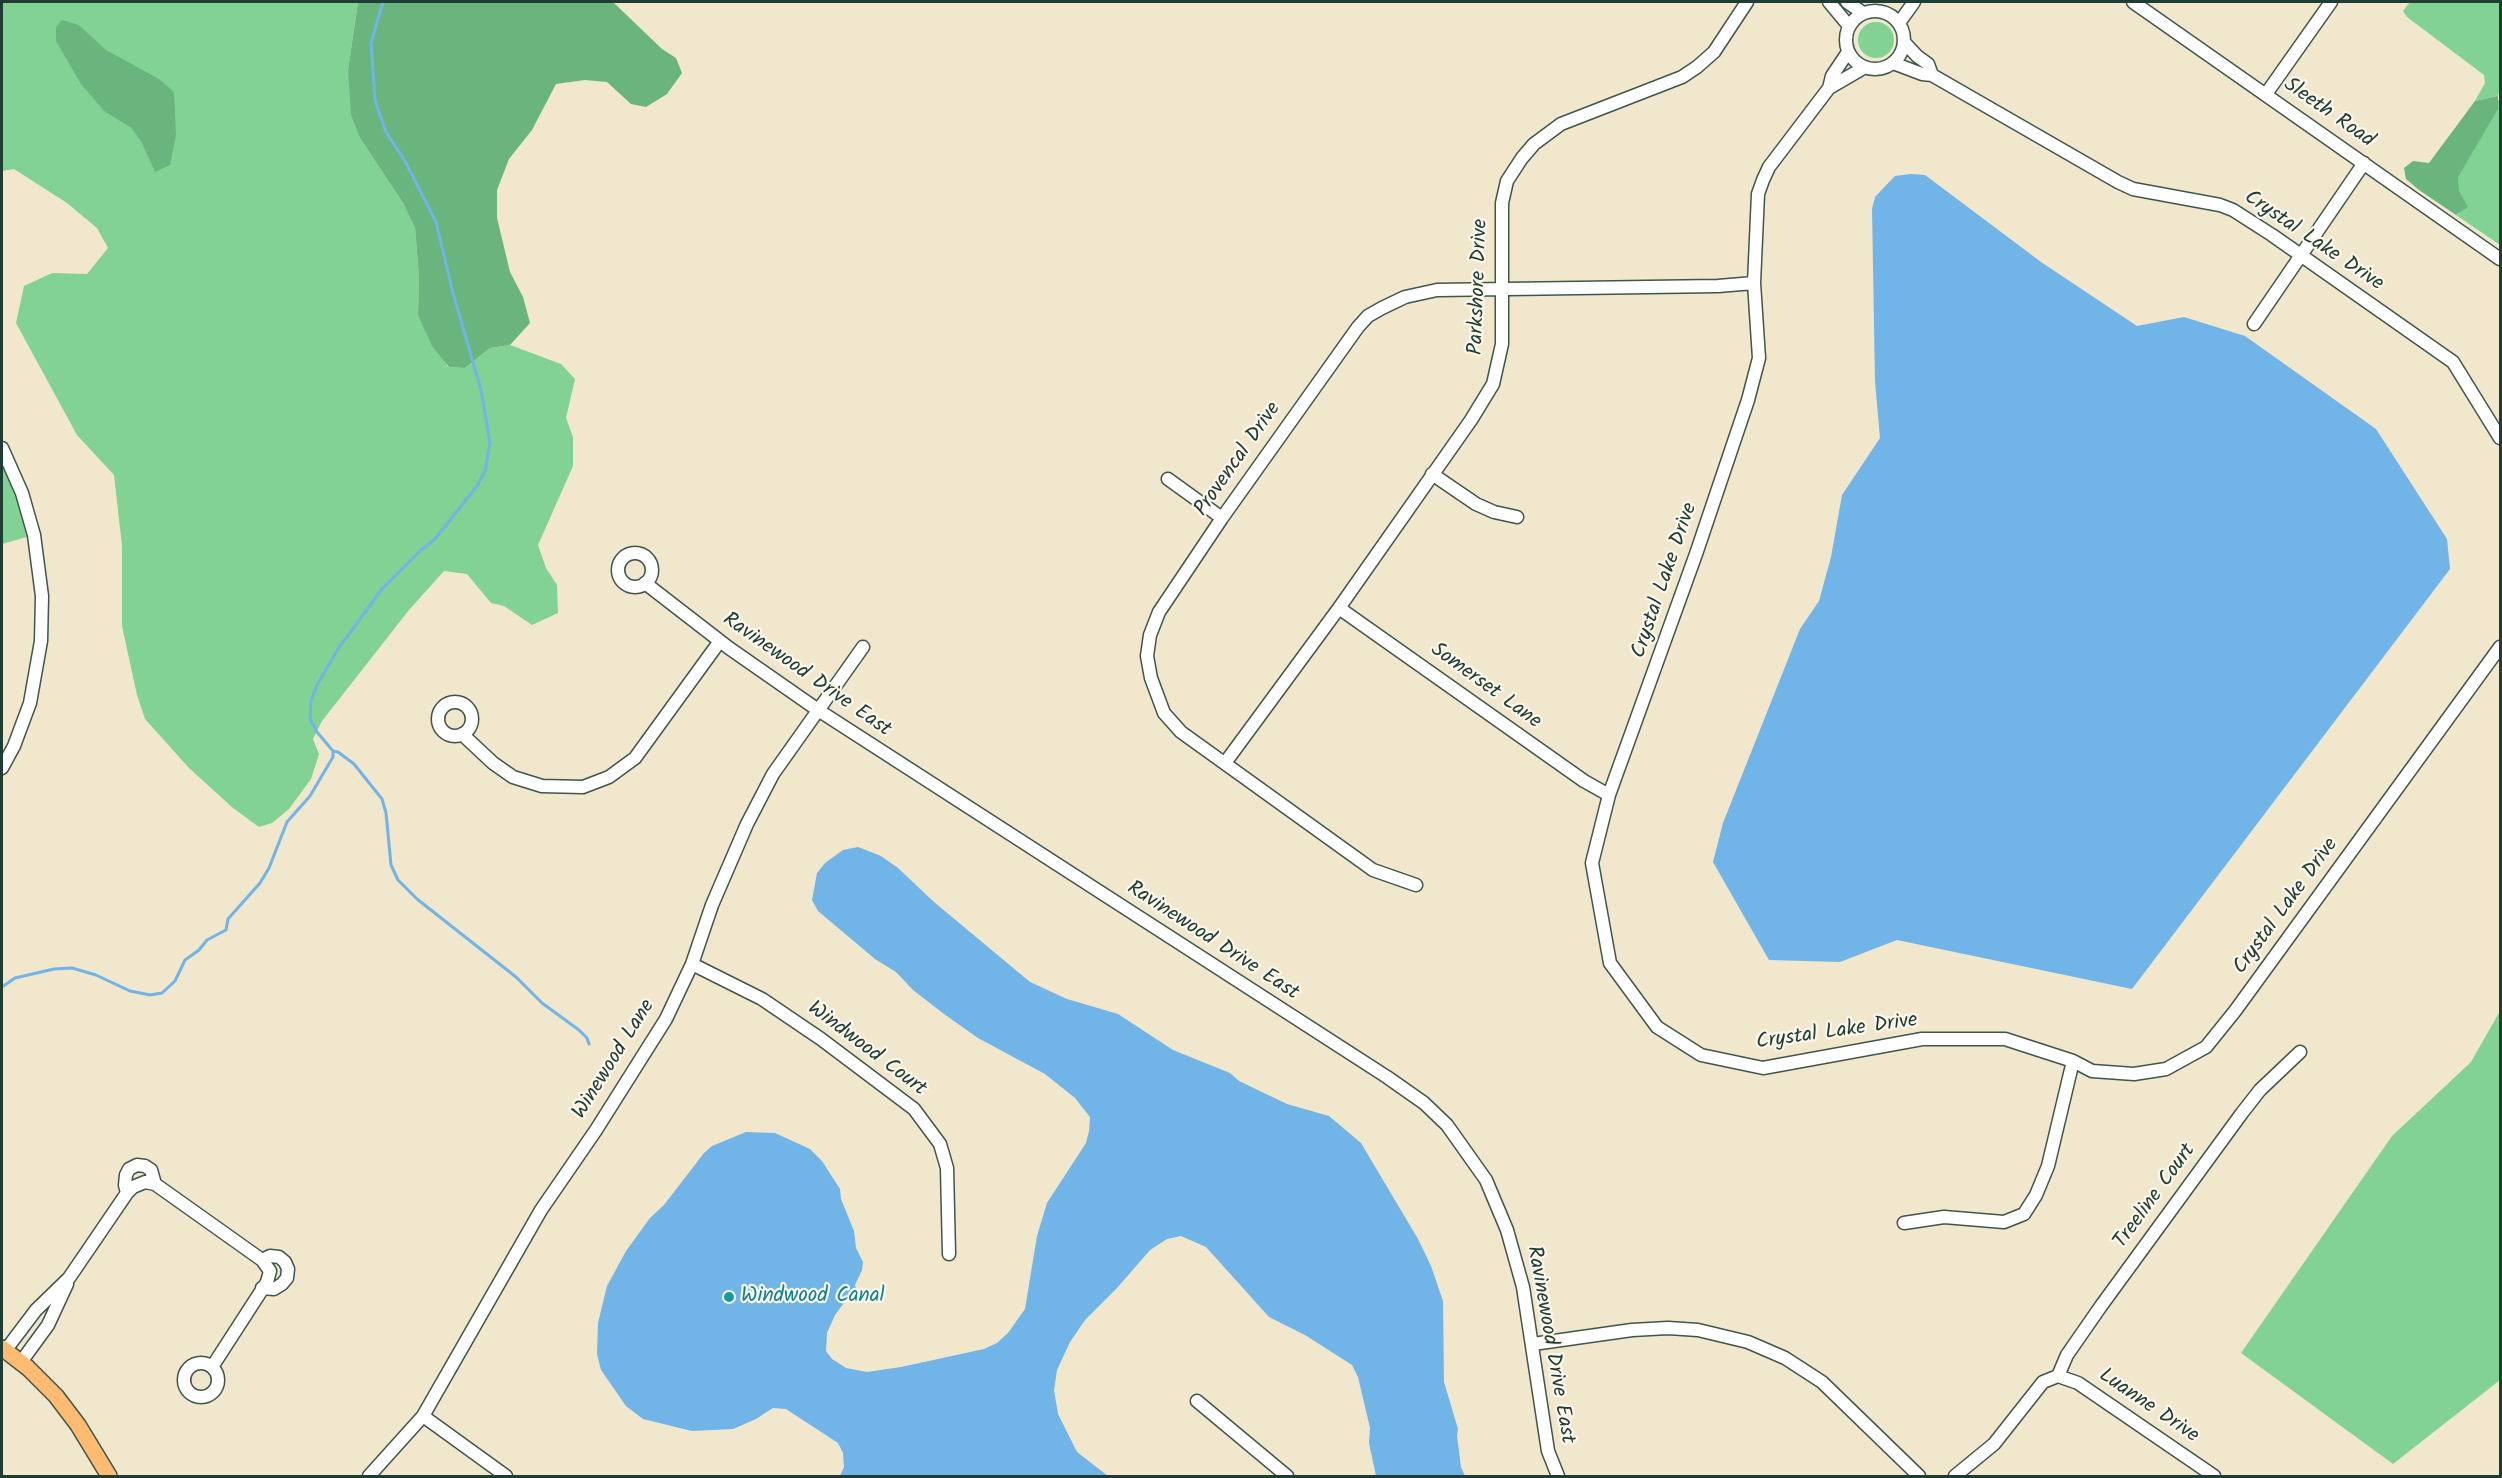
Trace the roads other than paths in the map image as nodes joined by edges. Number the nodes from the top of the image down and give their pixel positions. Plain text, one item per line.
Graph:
1 (1747, 2) edge
2 (1829, 2) edge
3 (1847, 2) edge
4 (1891, 2) edge
5 (1914, 2) edge
6 (2133, 2) edge
7 (2331, 2) edge
8 (1883, 12) junction
9 (1863, 13) junction
10 (1899, 23) junction
11 (1849, 26) junction
12 (1904, 42) junction
13 (1848, 52) junction
14 (1893, 63) junction
15 (1865, 67) junction
16 (1932, 75) junction
17 (1829, 88) junction
18 (2266, 94) junction
19 (2364, 163) junction
20 (2301, 255) junction
21 (2500, 259) edge
22 (1754, 283) junction
23 (1503, 289) junction
24 (2254, 324) dead end
25 (2500, 438) edge
26 (2, 448) edge
27 (1432, 474) junction
28 (1168, 479) dead end
29 (1517, 517) dead end
30 (1222, 518) junction
31 (645, 583) dead end
32 (1339, 608) junction
33 (720, 641) junction
34 (863, 647) dead end
35 (2500, 647) edge
36 (818, 710) junction
37 (462, 735) dead end
38 (1226, 763) junction
39 (2, 768) edge
40 (1609, 795) junction
41 (1416, 885) dead end
42 (692, 964) junction
43 (2300, 1052) dead end
44 (2073, 1060) junction
45 (155, 1184) junction
46 (127, 1193) junction
47 (1904, 1223) dead end
48 (949, 1254) dead end
49 (262, 1260) junction
50 (69, 1278) junction
51 (262, 1288) junction
52 (1533, 1344) junction
53 (3, 1350) edge
54 (21, 1362) junction
55 (212, 1367) dead end
56 (2058, 1376) junction
57 (1197, 1401) dead end
58 (423, 1416) junction
59 (109, 1476) edge
60 (369, 1476) edge
61 (506, 1476) edge
62 (1287, 1476) edge
63 (1558, 1476) edge
64 (1918, 1476) edge
65 (1954, 1476) edge
66 (2214, 1476) edge

1 - 23 street, Parkshore Drive
2 - 11 street
3 - 9 street
4 - 8 street
5 - 10 street
6 - 18 street, Sleeth Road
7 - 18 street
8 - 9 street
8 - 10 street
9 - 11 street
10 - 12 street
11 - 13 street
12 - 14 street
12 - 16 street, Crystal Lake Drive
13 - 15 street
13 - 17 street, Crystal Lake Drive
14 - 15 street, Crystal Lake Drive
14 - 16 street, Crystal Lake Drive
15 - 17 street, Crystal Lake Drive
16 - 20 street, Crystal Lake Drive
17 - 22 street, Crystal Lake Drive
18 - 19 street, Sleeth Road
19 - 20 street
19 - 21 street, Sleeth Road
20 - 24 street
20 - 25 street, Crystal Lake Drive
22 - 23 street, Provencal Drive
22 - 40 street, Crystal Lake Drive
23 - 27 street, Parkshore Drive
23 - 30 street, Provencal Drive
26 - 39 street
27 - 29 street
27 - 32 street, Parkshore Drive
28 - 30 street
30 - 38 street, Provencal Drive
31 - 33 street, Ravinewood Drive East
32 - 38 street, Parkshore Drive
32 - 40 street, Somerset Lane
33 - 36 street, Ravinewood Drive East
33 - 37 street
34 - 36 street, Winewood Lane
35 - 44 street, Crystal Lake Drive
36 - 42 street, Winewood Lane
36 - 52 street, Ravinewood Drive East
38 - 41 street, Provencal Drive
40 - 44 street, Crystal Lake Drive
42 - 48 street, Windwood Court
42 - 58 street, Winewood Lane
43 - 56 street, Treeline Court
44 - 47 street
45 - 46 street
45 - 46 street
45 - 49 street
46 - 50 street
49 - 51 street
49 - 51 street
50 - 53 street
50 - 54 street
51 - 55 street
52 - 63 street, Ravinewood Drive East
52 - 64 street
53 - 54 main road
54 - 59 main road
56 - 65 street
56 - 66 street, Luanne Drive
57 - 62 street
58 - 60 street, Winewood Lane
58 - 61 street

